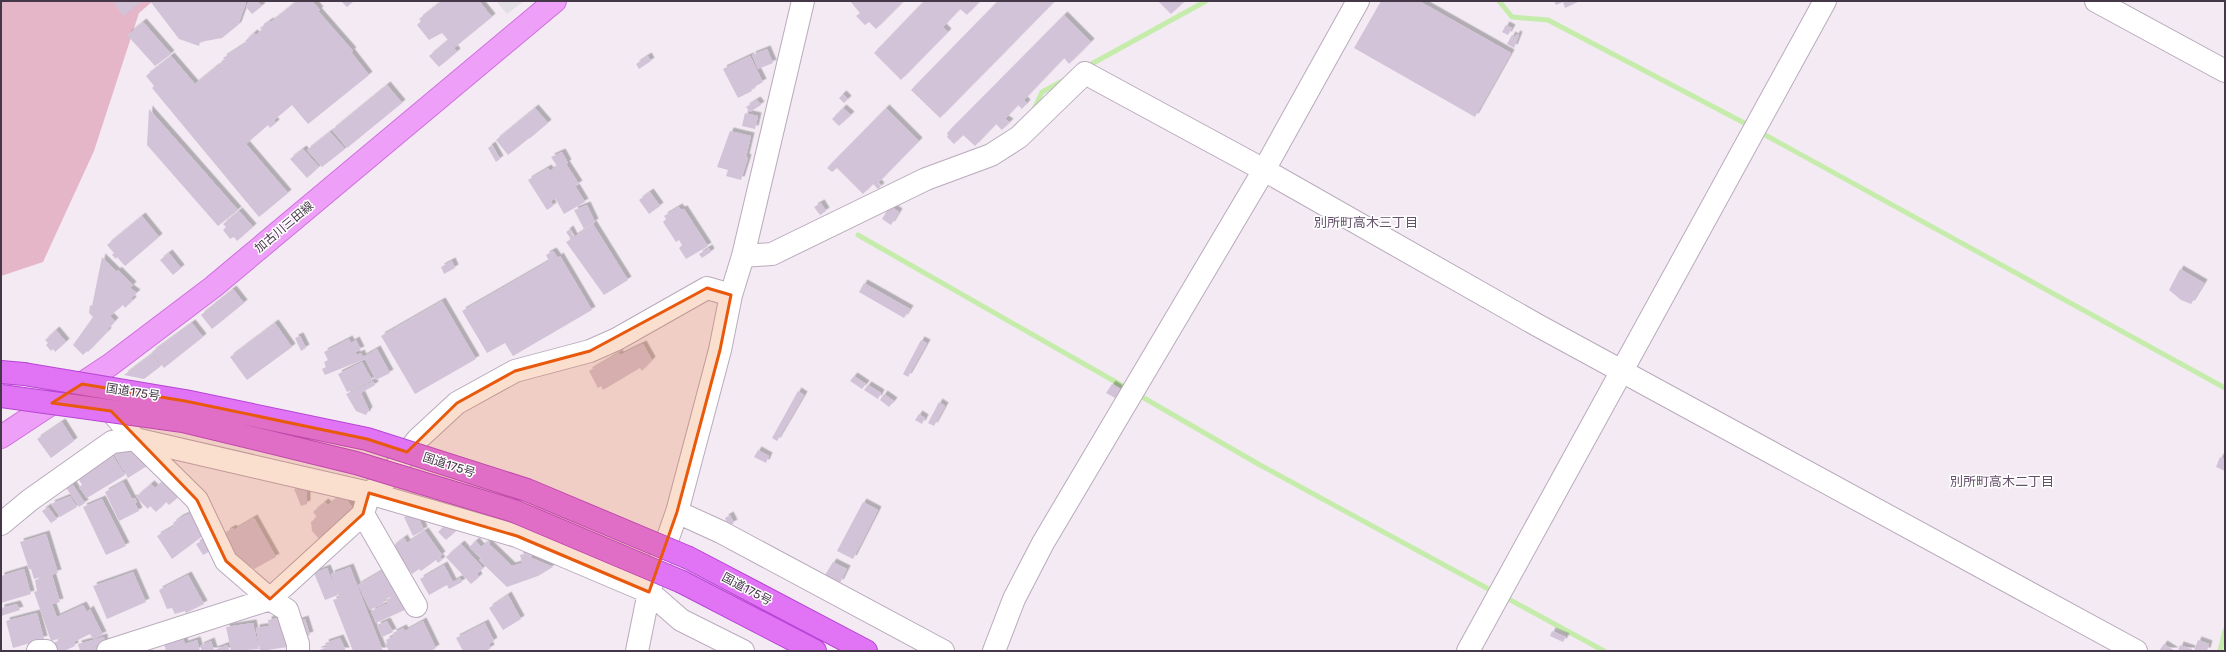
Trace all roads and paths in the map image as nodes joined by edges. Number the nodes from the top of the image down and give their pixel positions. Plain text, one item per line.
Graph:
1 (555, 1) edge
2 (803, 1) edge
3 (1358, 1) edge
4 (1824, 1) edge
5 (2096, 1) edge
6 (2225, 71) edge
7 (1264, 170) junction
8 (743, 256) junction
9 (731, 295) junction
10 (1623, 371) junction
11 (1, 372) edge
12 (1, 396) edge
13 (104, 403) dead end
14 (1, 437) edge
15 (135, 438) junction
16 (369, 493) junction
17 (677, 512) junction
18 (363, 514) junction
19 (1, 524) edge
20 (649, 592) junction
21 (270, 599) junction
22 (416, 606) dead end
23 (38, 651) edge
24 (46, 651) edge
25 (108, 651) edge
26 (298, 651) edge
27 (637, 651) edge
28 (743, 651) edge
29 (815, 651) edge
30 (866, 651) edge
31 (943, 651) edge
32 (994, 651) edge
33 (1468, 651) edge
34 (2136, 651) edge

1 - 14 main road, 加古川三田線
2 - 8 street
3 - 7 street
4 - 10 street
5 - 6 street
7 - 8 street
7 - 10 street
7 - 32 street
8 - 9 street
9 - 16 street
9 - 17 street
10 - 33 street
10 - 34 street
11 - 30 highway, 国道175号, bridge
12 - 29 highway, 国道175号, bridge
13 - 15 street
15 - 16 street
15 - 19 street
15 - 21 street
16 - 18 street
16 - 20 street
17 - 20 street
17 - 31 street
18 - 21 street
18 - 22 street
20 - 27 street
20 - 28 street
21 - 25 street
21 - 26 street
23 - 24 street

